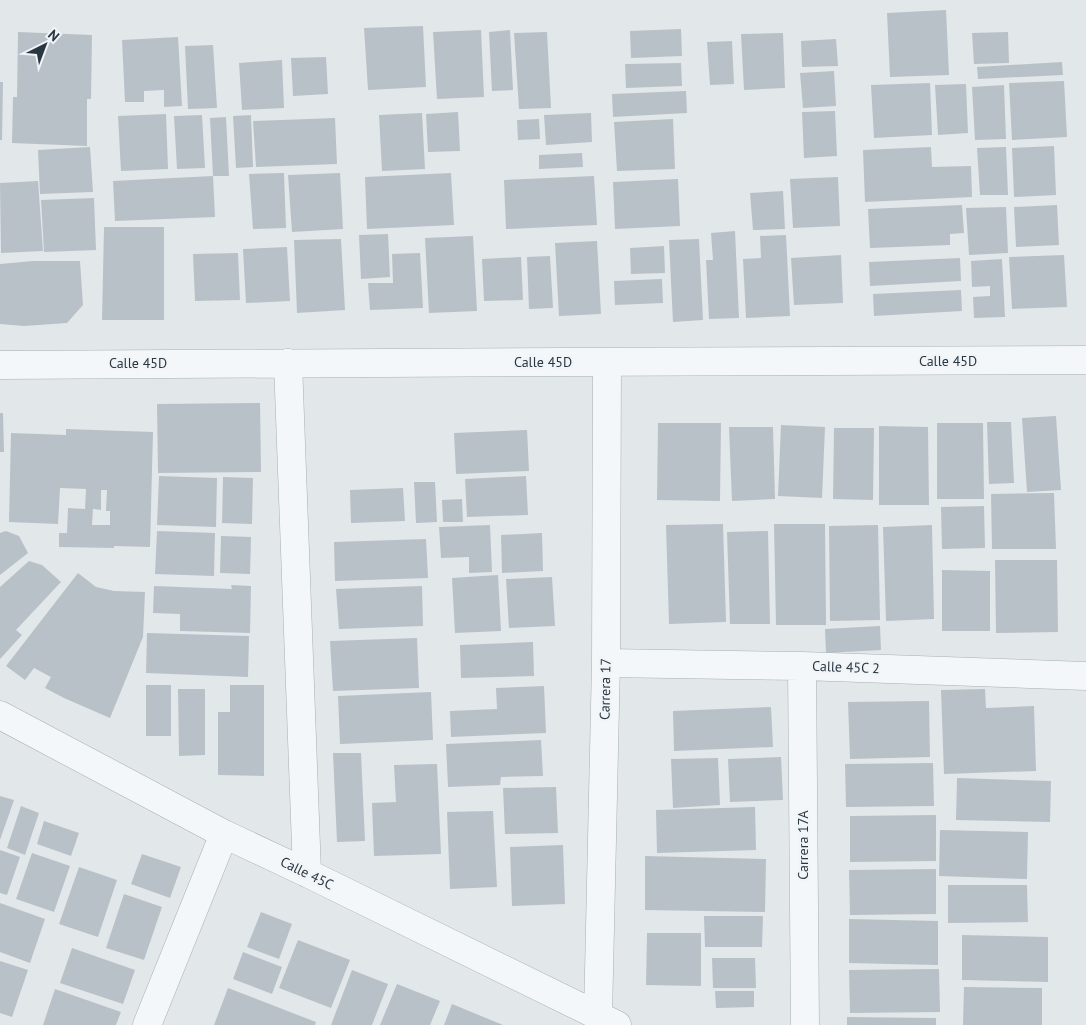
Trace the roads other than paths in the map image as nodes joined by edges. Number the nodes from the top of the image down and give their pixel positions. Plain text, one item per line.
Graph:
1 (1086, 360) edge
2 (288, 362) junction
3 (607, 362) junction
4 (0, 365) edge
5 (606, 663) junction
6 (802, 666) junction
7 (1086, 676) edge
8 (0, 715) edge
9 (224, 834) junction
10 (307, 873) junction
11 (608, 1020) edge
12 (148, 1025) edge
13 (804, 1025) edge

1 - 3 street, Calle 45D
2 - 3 street, Calle 45D
2 - 4 street, Calle 45D
2 - 10 street
3 - 5 street, Carrera 17
5 - 6 street, Calle 45C 2
5 - 11 street, Carrera 17
6 - 7 street, Calle 45C 2
6 - 13 street, Carrera 17A
8 - 9 street, Calle 45C
9 - 10 street, Calle 45C
9 - 12 street
10 - 11 street, Calle 45C

